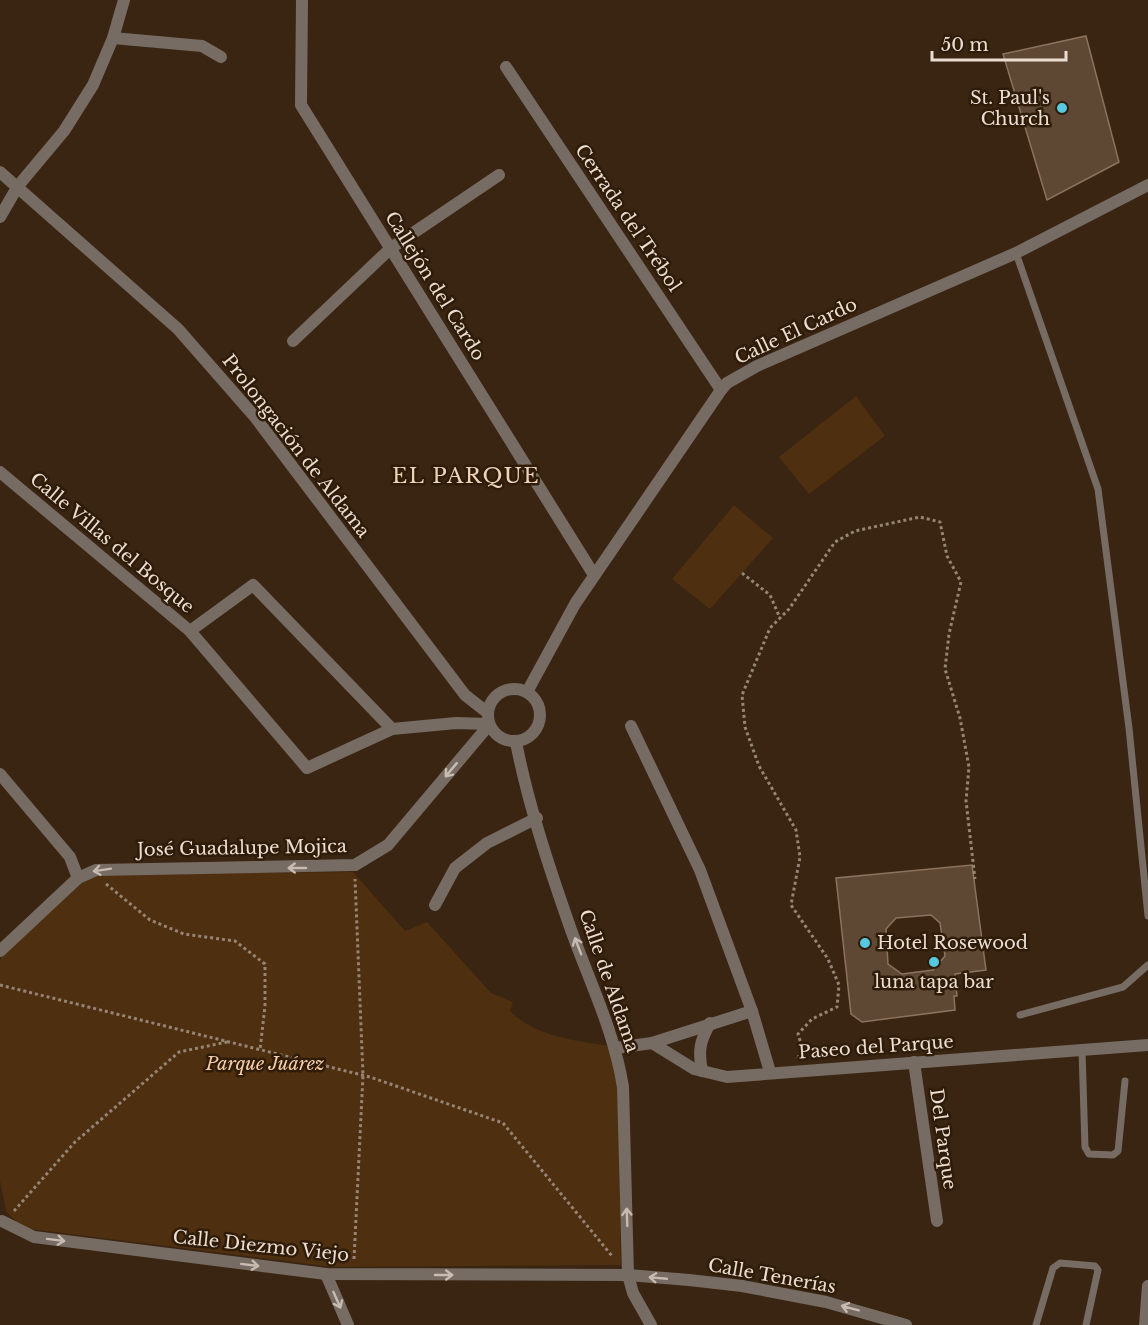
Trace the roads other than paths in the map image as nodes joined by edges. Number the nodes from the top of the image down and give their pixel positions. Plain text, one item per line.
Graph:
1 (124, 0) edge
2 (303, 0) edge
3 (113, 38) junction
4 (222, 57) dead end
5 (506, 67) dead end
6 (0, 172) edge
7 (499, 175) dead end
8 (18, 186) junction
9 (1148, 186) edge
10 (0, 216) edge
11 (390, 248) junction
12 (1016, 253) junction
13 (293, 341) dead end
14 (721, 390) junction
15 (0, 472) edge
16 (594, 575) junction
17 (190, 631) junction
18 (527, 692) junction
19 (489, 721) junction
20 (631, 726) dead end
21 (392, 729) junction
22 (516, 742) junction
23 (0, 774) edge
24 (537, 818) junction
25 (78, 878) junction
26 (435, 905) dead end
27 (1148, 916) edge
28 (0, 951) edge
29 (1148, 964) edge
30 (752, 1011) junction
31 (1020, 1015) dead end
32 (710, 1023) junction
33 (652, 1043) junction
34 (1148, 1045) edge
35 (615, 1048) junction
36 (1082, 1050) junction
37 (914, 1062) junction
38 (702, 1071) junction
39 (770, 1072) junction
40 (1125, 1081) dead end
41 (1, 1218) edge
42 (937, 1221) dead end
43 (326, 1274) junction
44 (628, 1275) junction
45 (1148, 1286) edge
46 (348, 1325) edge
47 (651, 1325) edge
48 (906, 1325) edge
49 (1036, 1325) edge
50 (1086, 1325) edge
51 (1144, 1325) edge

1 - 3 street
2 - 11 street, Callejón del Cardo
3 - 4 street
3 - 8 street
5 - 14 street, Cerrada del Trébol
6 - 8 street, Prolongación de Aldama
7 - 11 street
8 - 10 street
8 - 19 street, Prolongación de Aldama
9 - 12 street, Calle El Cardo
11 - 13 street
11 - 16 street, Callejón del Cardo
12 - 14 street, Calle El Cardo
12 - 27 lane
14 - 16 street, Calle El Cardo
15 - 17 street, Calle Villas del Bosque
16 - 18 street, Calle El Cardo
17 - 21 street
17 - 21 street, Calle Villas del Bosque
18 - 19 street
18 - 22 street
19 - 21 street
19 - 22 street
19 -> 25 street, José Guadalupe Mojica
20 - 30 street
22 - 24 street, Calle de Aldama
23 - 25 street
24 - 26 street
35 -> 24 street, Calle de Aldama
25 - 28 street, José Guadalupe Mojica
29 - 31 lane
30 - 32 street
30 - 39 street
32 - 33 street
32 - 38 street
33 - 35 street
33 - 38 street, Paseo del Parque
34 - 36 street, Paseo del Parque
44 -> 35 street, Calle de Aldama
36 - 37 street, Paseo del Parque
36 - 40 lane
37 - 39 street, Paseo del Parque
37 - 42 street, Del Parque
38 - 39 street, Paseo del Parque
41 -> 43 street, Calle Diezmo Viejo
43 -> 44 street, Calle Diezmo Viejo
43 -> 46 street
44 - 47 street, Calle de Aldama
48 -> 44 street, Calle Tenerías
45 - 51 street
49 - 50 lane

